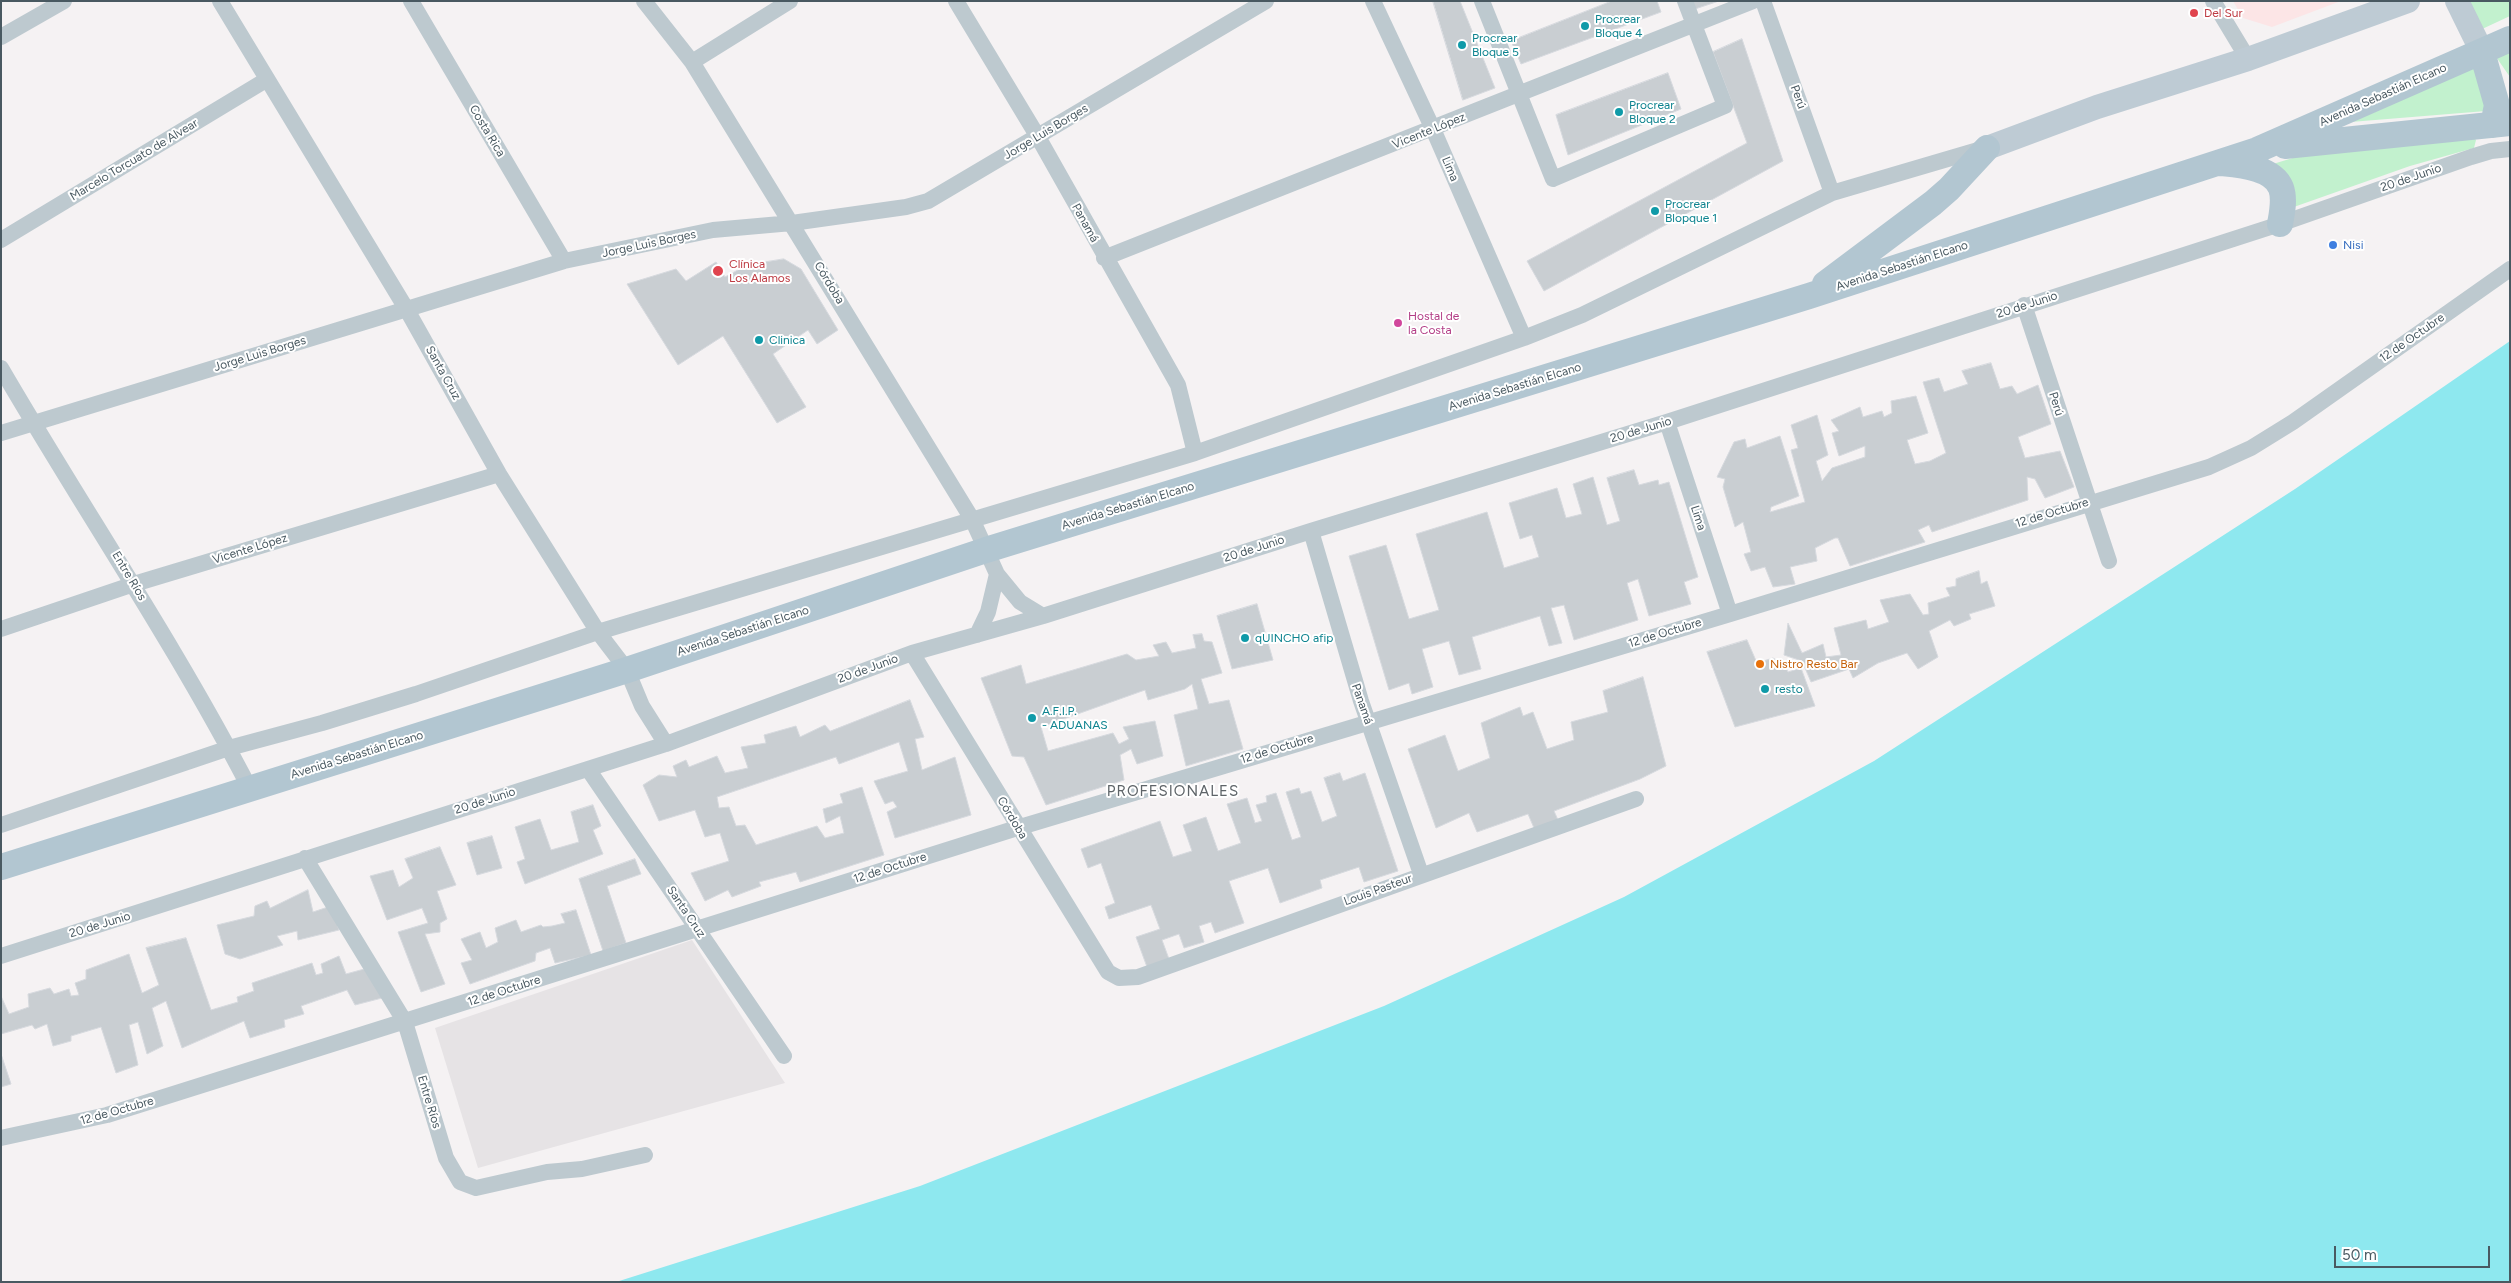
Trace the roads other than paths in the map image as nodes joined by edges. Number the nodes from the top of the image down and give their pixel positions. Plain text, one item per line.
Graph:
1 (64, 1) edge
2 (220, 1) edge
3 (411, 1) edge
4 (644, 1) edge
5 (790, 1) edge
6 (956, 1) edge
7 (1266, 1) edge
8 (1373, 1) edge
9 (1482, 1) edge
10 (1685, 1) edge
11 (1753, 1) edge
12 (1763, 1) edge
13 (2213, 1) edge
14 (2408, 1) edge
15 (2457, 1) edge
16 (1695, 25) junction
17 (1, 37) edge
18 (2510, 39) edge
19 (2482, 52) junction
20 (2248, 59) junction
21 (692, 62) junction
22 (266, 80) junction
23 (2510, 87) edge
24 (1518, 95) junction
25 (2501, 124) edge
26 (1433, 129) junction
27 (1038, 137) junction
28 (1987, 148) junction
29 (2510, 149) edge
30 (2257, 150) junction
31 (2491, 151) junction
32 (2217, 163) junction
33 (1832, 193) junction
34 (792, 223) junction
35 (2280, 224) junction
36 (1, 240) edge
37 (1104, 258) junction
38 (564, 261) junction
39 (2510, 269) edge
40 (1809, 296) junction
41 (2024, 305) junction
42 (407, 310) junction
43 (1524, 338) junction
44 (1, 368) edge
45 (1667, 422) junction
46 (33, 423) junction
47 (1, 433) edge
48 (1195, 453) junction
49 (499, 474) junction
50 (2089, 502) junction
51 (972, 520) junction
52 (1311, 531) junction
53 (986, 550) junction
54 (2109, 561) dead end
55 (997, 574) junction
56 (134, 584) junction
57 (1730, 614) junction
58 (1043, 616) junction
59 (1, 629) edge
60 (598, 632) junction
61 (977, 635) junction
62 (912, 653) junction
63 (627, 670) junction
64 (1368, 722) junction
65 (666, 744) junction
66 (229, 748) junction
67 (588, 768) junction
68 (250, 789) junction
69 (1636, 799) dead end
70 (1, 825) edge
71 (1017, 828) junction
72 (305, 858) junction
73 (1, 867) edge
74 (1422, 874) junction
75 (698, 930) junction
76 (1, 956) edge
77 (1119, 978) joint
78 (405, 1022) junction
79 (784, 1056) dead end
80 (1, 1138) edge
81 (645, 1156) dead end

1 - 17 street
2 - 22 street, Santa Cruz
3 - 38 street, Costa Rica
4 - 21 street, Córdoba
5 - 21 street
6 - 27 street, Panamá
7 - 27 street, Jorge Luis Borges
8 - 26 street, Lima
9 - 24 street
10 - 16 street
11 - 16 street, Vicente López
12 - 33 street, Perú
13 - 20 street
14 - 20 street
15 - 19 street
16 - 24 street, Vicente López
16 - 24 street
18 - 19 main road, Avenida Sebastián Elcano
19 - 23 main road
19 - 25 main road
19 - 30 main road, Avenida Sebastián Elcano
20 - 28 street
21 - 34 street, Córdoba
22 - 36 street, Marcelo Torcuato de Alvear
22 - 42 street, Santa Cruz
24 - 26 street, Vicente López
25 - 30 main road, Avenida Sebastián Elcano
25 - 31 street
26 - 37 street, Vicente López
26 - 43 street, Lima
27 - 34 street, Jorge Luis Borges
27 - 37 street, Panamá
28 - 33 street
28 - 40 main road
29 - 31 street, 20 de Junio
30 - 32 main road, Avenida Sebastián Elcano
31 - 35 street, 20 de Junio
32 - 35 main road
32 - 40 main road, Avenida Sebastián Elcano
33 - 43 street
34 - 38 street, Jorge Luis Borges
34 - 51 street, Córdoba
35 - 41 street, 20 de Junio
37 - 48 street, Panamá
38 - 42 street, Jorge Luis Borges
39 - 50 street, 12 de Octubre
40 - 53 main road, Avenida Sebastián Elcano
41 - 45 street, 20 de Junio
41 - 50 street, Perú
42 - 46 street, Jorge Luis Borges
42 - 49 street, Santa Cruz
43 - 48 street
44 - 46 street, Entre Ríos
45 - 52 street, 20 de Junio
45 - 57 street, Lima
46 - 47 street, Jorge Luis Borges
46 - 56 street, Entre Ríos
48 - 51 street
49 - 56 street, Vicente López
49 - 60 street, Santa Cruz
50 - 54 street
50 - 57 street, 12 de Octubre
51 - 53 street, Córdoba
51 - 60 street
52 - 58 street, 20 de Junio
52 - 64 street, Panamá
53 - 55 street, Córdoba
53 - 63 main road, Avenida Sebastián Elcano
55 - 58 street, Córdoba
55 - 61 street
56 - 59 street, Vicente López
56 - 66 street, Entre Ríos
57 - 64 street, 12 de Octubre
58 - 61 street, 20 de Junio
60 - 63 street, Santa Cruz
60 - 66 street
61 - 62 street, 20 de Junio
62 - 65 street, 20 de Junio
62 - 71 street, Córdoba
63 - 65 street, Santa Cruz
63 - 68 main road, Avenida Sebastián Elcano
64 - 71 street, 12 de Octubre
64 - 74 street, Panamá
65 - 67 street, 20 de Junio
66 - 68 street, Entre Ríos
66 - 70 street
67 - 72 street, 20 de Junio
67 - 75 street, Santa Cruz
68 - 73 main road, Avenida Sebastián Elcano
69 - 74 street, Louis Pasteur
71 - 75 street, 12 de Octubre
71 - 77 street, Córdoba
72 - 76 street, 20 de Junio
72 - 78 street, Entre Ríos
74 - 77 street, Louis Pasteur
75 - 78 street, 12 de Octubre
75 - 79 street, Santa Cruz
78 - 80 street, 12 de Octubre
78 - 81 street, Entre Ríos

